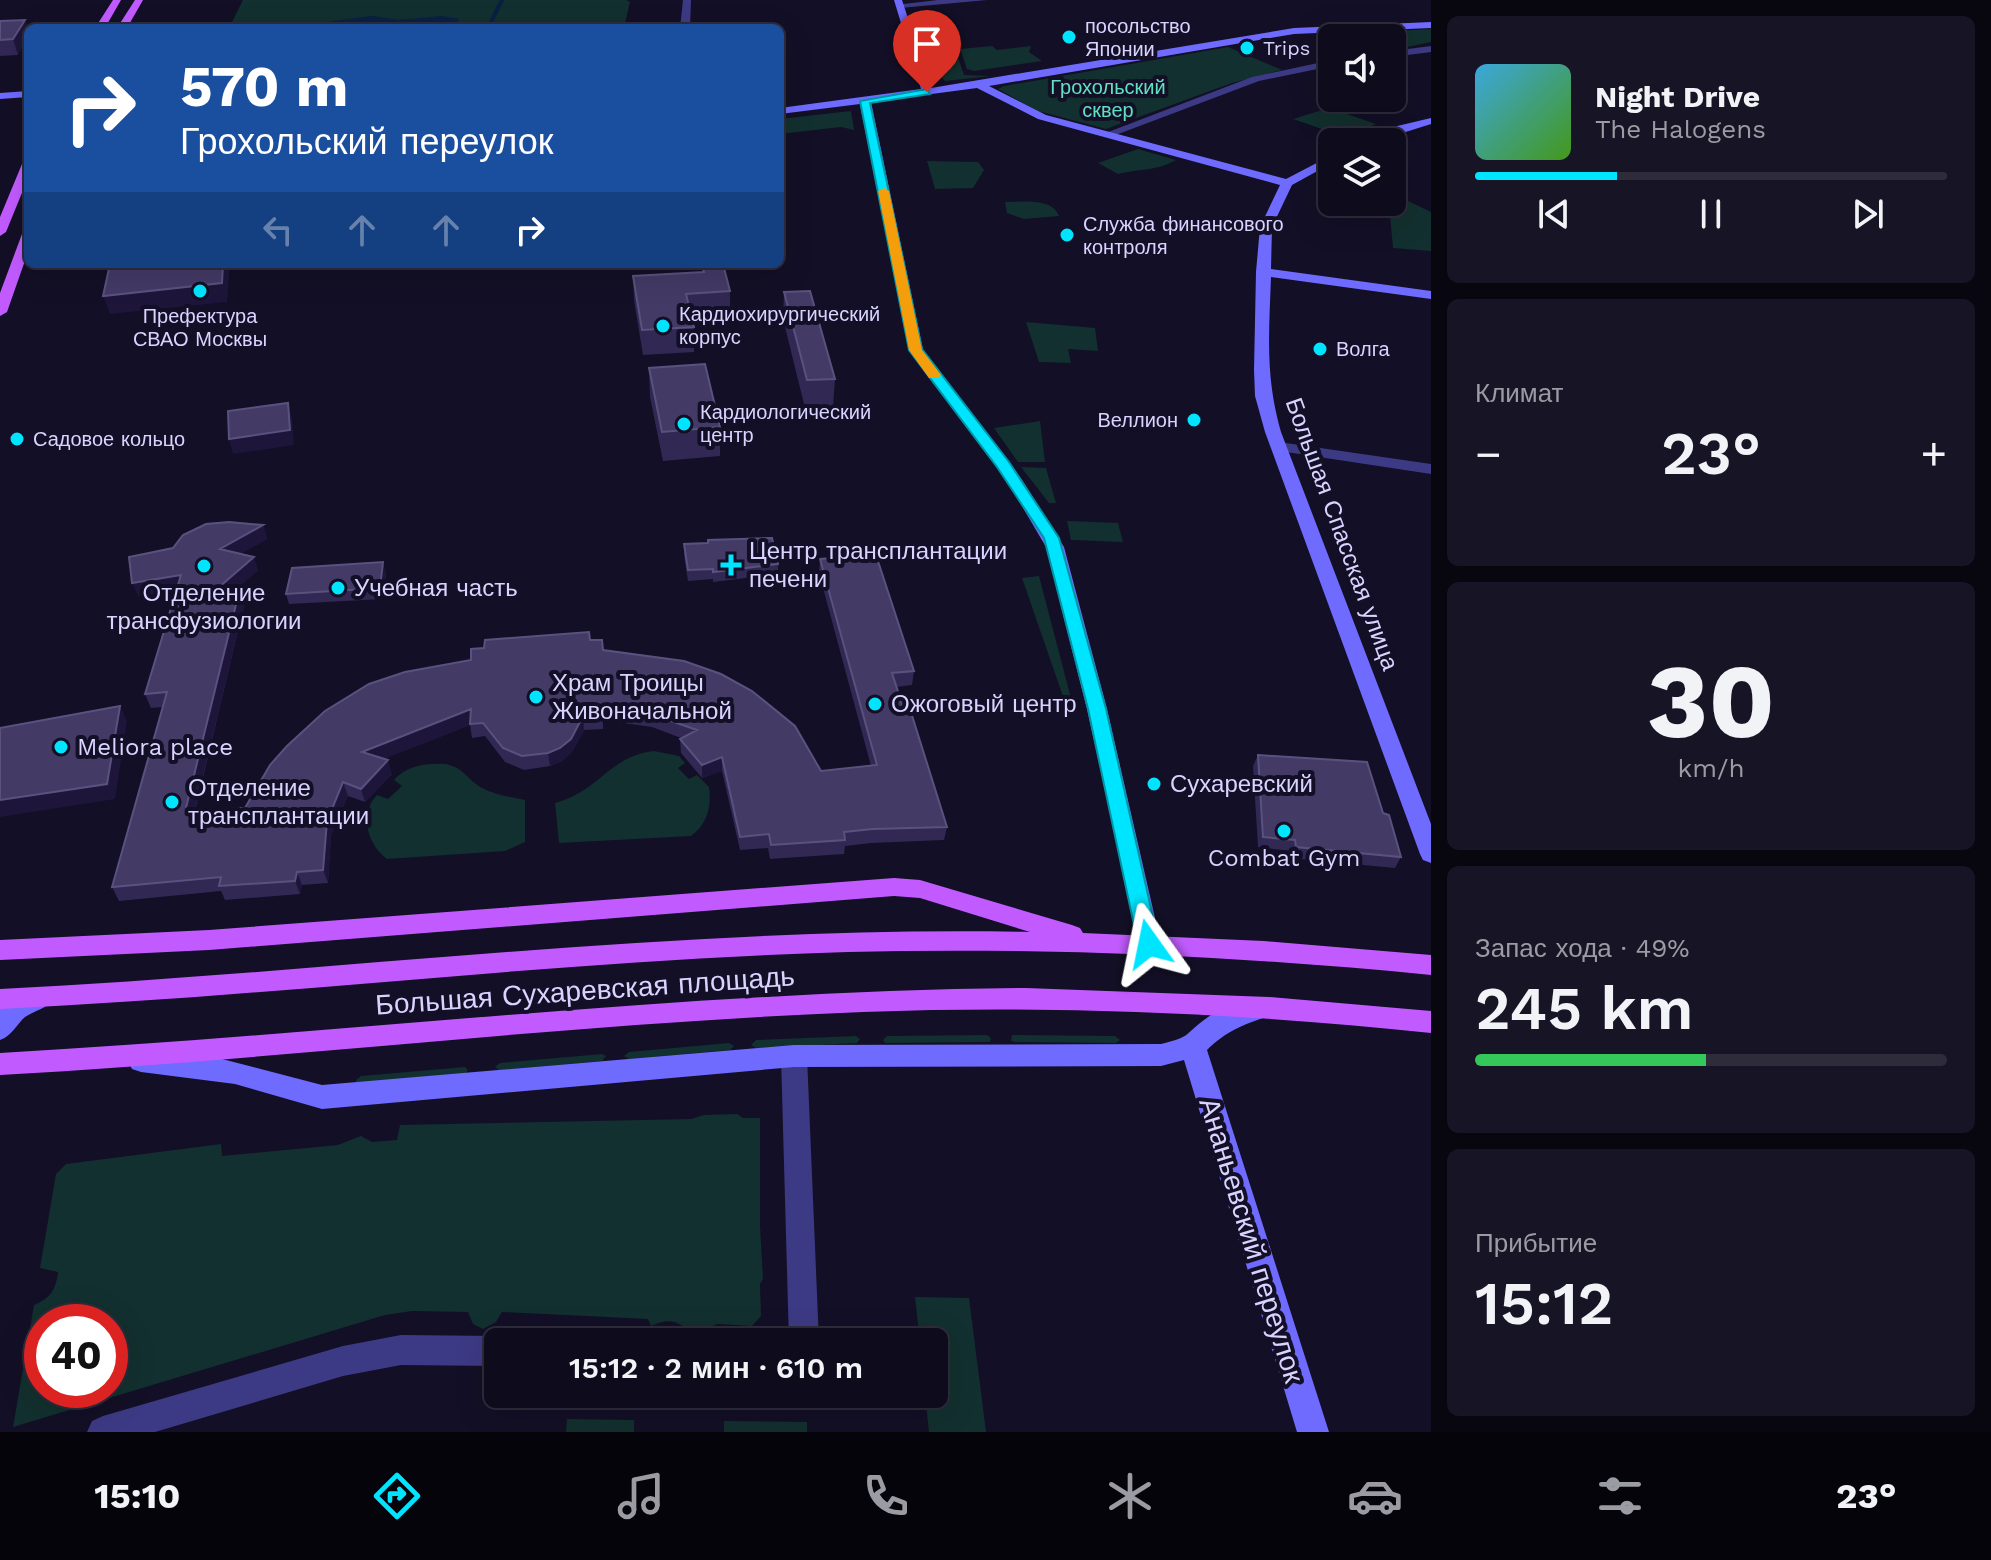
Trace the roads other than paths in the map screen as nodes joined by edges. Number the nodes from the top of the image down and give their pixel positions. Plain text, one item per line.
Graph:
1 (117, 0) edge
2 (139, 0) edge
3 (687, 0) edge
4 (983, 0) edge
5 (899, 3) edge
6 (102, 24) edge
7 (124, 24) edge
8 (685, 24) edge
9 (1431, 25) edge
10 (1431, 49) edge
11 (1406, 52) edge
12 (1318, 66) edge
13 (979, 85) junction
14 (927, 92) junction
15 (24, 94) edge
16 (0, 96) edge
17 (865, 101) junction
18 (784, 111) edge
19 (1431, 121) edge
20 (1401, 128) edge
21 (1109, 134) junction
22 (1318, 166) edge
23 (24, 177) edge
24 (1287, 183) junction
25 (0, 232) edge
26 (24, 245) edge
27 (1263, 272) junction
28 (1431, 295) edge
29 (0, 312) edge
30 (1279, 447) junction
31 (1431, 469) edge
32 (1431, 854) edge
33 (1095, 943) junction
34 (1149, 944) junction
35 (0, 950) edge
36 (1431, 965) edge
37 (49, 997) junction
38 (0, 999) edge
39 (1268, 1007) junction
40 (1431, 1022) edge
41 (0, 1029) edge
42 (1193, 1047) junction
43 (0, 1052) edge
44 (794, 1056) junction
45 (105, 1058) junction
46 (12, 1064) edge
47 (804, 1328) edge
48 (484, 1351) edge
49 (103, 1432) edge
50 (1313, 1432) edge

1 - 6 main road
2 - 7 main road
3 - 8 street
4 - 5 street
5 - 14 street
9 - 13 street
10 - 11 street
12 - 21 street
13 - 14 street
13 - 21 street
14 - 17 street
15 - 16 street
17 - 18 street
17 - 34 street
19 - 20 street
21 - 24 street
22 - 24 street
23 - 25 main road
24 - 27 street, Большая Спасская улица
26 - 29 main road
27 - 28 street
27 - 30 street, Большая Спасская улица
30 - 31 street
30 - 32 street, Большая Спасская улица
33 - 34 main road, Большая Сухаревская площадь
33 - 35 main road
33 - 37 main road, Большая Сухаревская площадь
34 - 36 main road, Большая Сухаревская площадь
37 - 38 main road, Большая Сухаревская площадь
37 - 41 street
39 - 40 main road, Большая Сухаревская площадь
39 - 42 street
39 - 45 main road, Большая Сухаревская площадь
42 - 44 street
42 - 50 street, Ананьевский переулок
43 - 46 street
44 - 45 street
44 - 47 street
45 - 46 main road, Большая Сухаревская площадь
48 - 49 street

